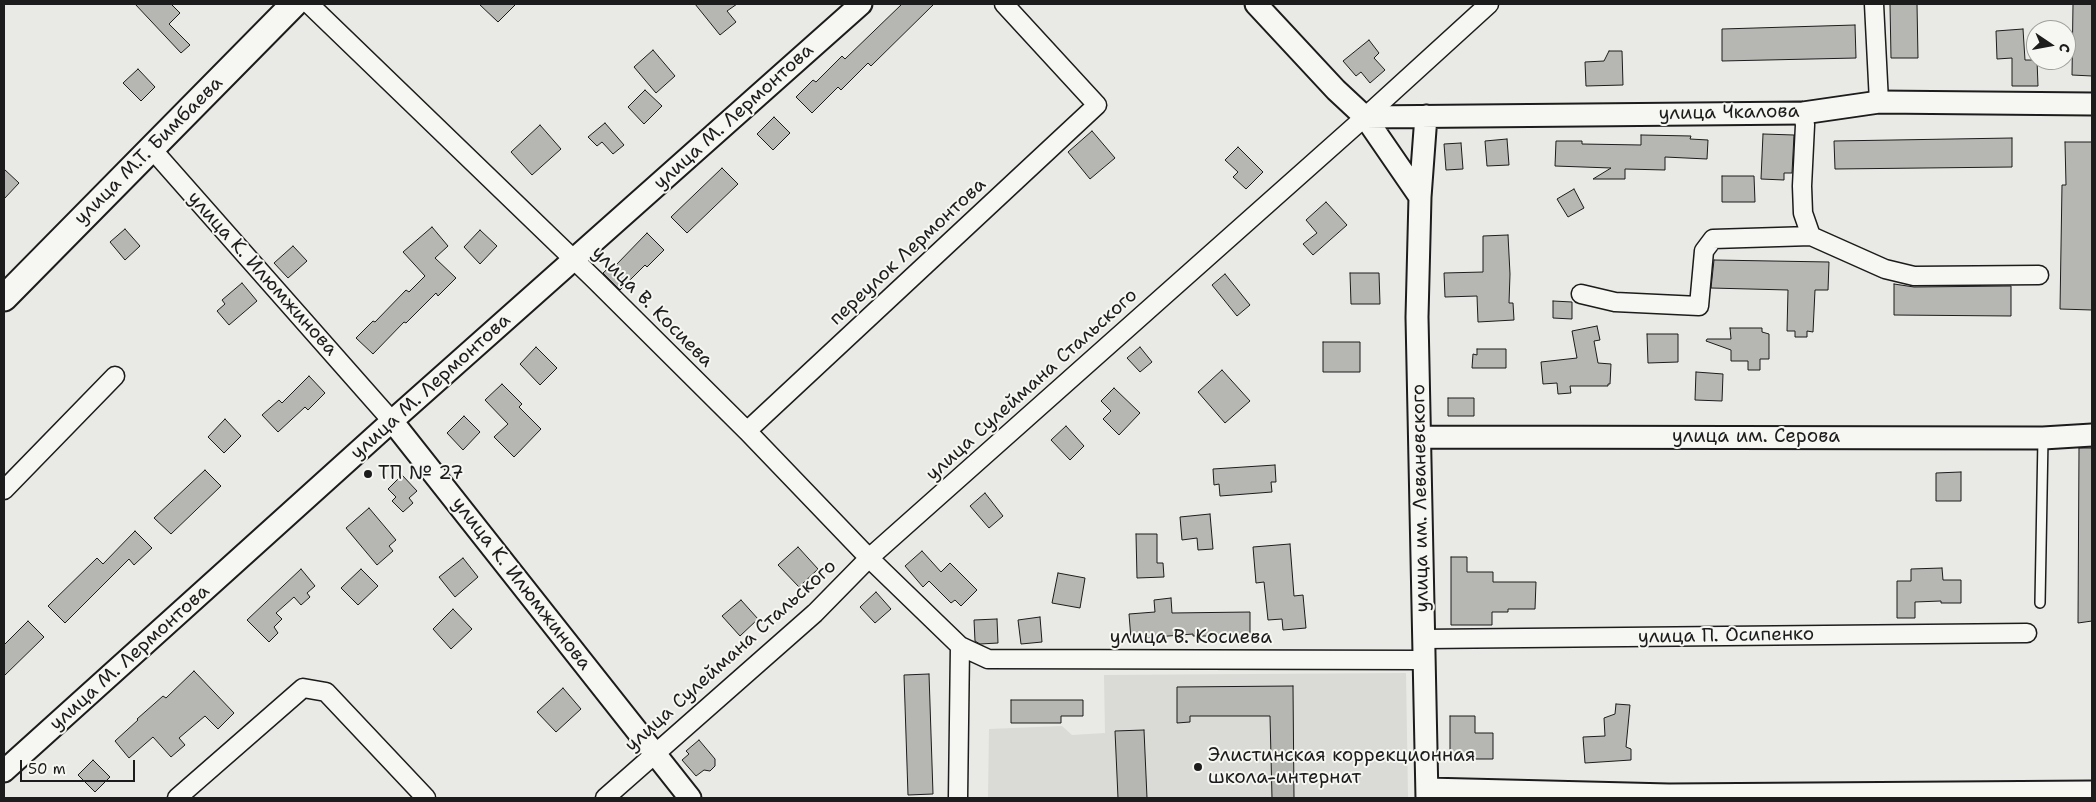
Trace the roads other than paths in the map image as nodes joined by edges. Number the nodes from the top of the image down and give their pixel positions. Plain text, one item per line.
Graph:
1 (294, 4) edge
2 (309, 4) edge
3 (861, 4) edge
4 (1004, 4) edge
5 (1256, 4) edge
6 (1489, 4) edge
7 (1874, 4) edge
8 (1879, 102) junction
9 (2092, 104) edge
10 (1804, 113) junction
11 (1426, 116) junction
12 (1365, 117) junction
13 (151, 148) junction
14 (1420, 197) junction
15 (1811, 236) junction
16 (575, 260) junction
17 (2039, 275) dead end
18 (1581, 294) dead end
19 (4, 298) edge
20 (116, 376) dead end
21 (392, 421) junction
22 (747, 430) junction
23 (2092, 435) edge
24 (1420, 437) junction
25 (2043, 438) junction
26 (4, 490) edge
27 (869, 558) junction
28 (2040, 603) dead end
29 (2027, 633) dead end
30 (1424, 639) junction
31 (960, 646) junction
32 (1424, 660) junction
33 (654, 754) junction
34 (4, 771) edge
35 (2092, 792) edge
36 (1427, 794) edge
37 (1669, 796) edge
38 (177, 798) edge
39 (426, 798) edge
40 (605, 798) edge
41 (690, 798) edge
42 (958, 798) edge

1 - 13 main road, улица М.Т. Бимбаева
2 - 16 street, улица В. Косиева
3 - 16 street, улица М. Лермонтова
4 - 22 street, переулок Лермонтова
5 - 12 street
6 - 12 street, улица Сулеймана Стальского
7 - 8 street
8 - 9 street, улица Чкалова
8 - 10 street, улица Чкалова
10 - 11 street, улица Чкалова
10 - 15 street
11 - 12 street, улица Чкалова
11 - 14 street, улица им. Леваневского
12 - 14 street
12 - 27 street, улица Сулеймана Стальского
13 - 19 main road, улица М.Т. Бимбаева
13 - 21 street, улица К. Илюмжинова
14 - 24 street, улица им. Леваневского
15 - 17 street
15 - 18 street
16 - 21 street, улица М. Лермонтова
16 - 22 street, улица В. Косиева
20 - 26 street
21 - 33 street, улица К. Илюмжинова
21 - 34 street, улица М. Лермонтова
22 - 27 street, улица В. Косиева
23 - 25 street, улица им. Серова
24 - 25 street, улица им. Серова
24 - 30 street, улица им. Леваневского
25 - 28 lane
27 - 31 street, улица В. Косиева
27 - 33 street, улица Сулеймана Стальского
29 - 30 street, улица П. Осипенко
30 - 32 street, улица им. Леваневского
31 - 32 street, улица В. Косиева
31 - 42 street
32 - 36 street, улица им. Леваневского
33 - 40 street, улица Сулеймана Стальского
33 - 41 street, улица К. Илюмжинова
35 - 37 street
36 - 37 street
38 - 39 street

